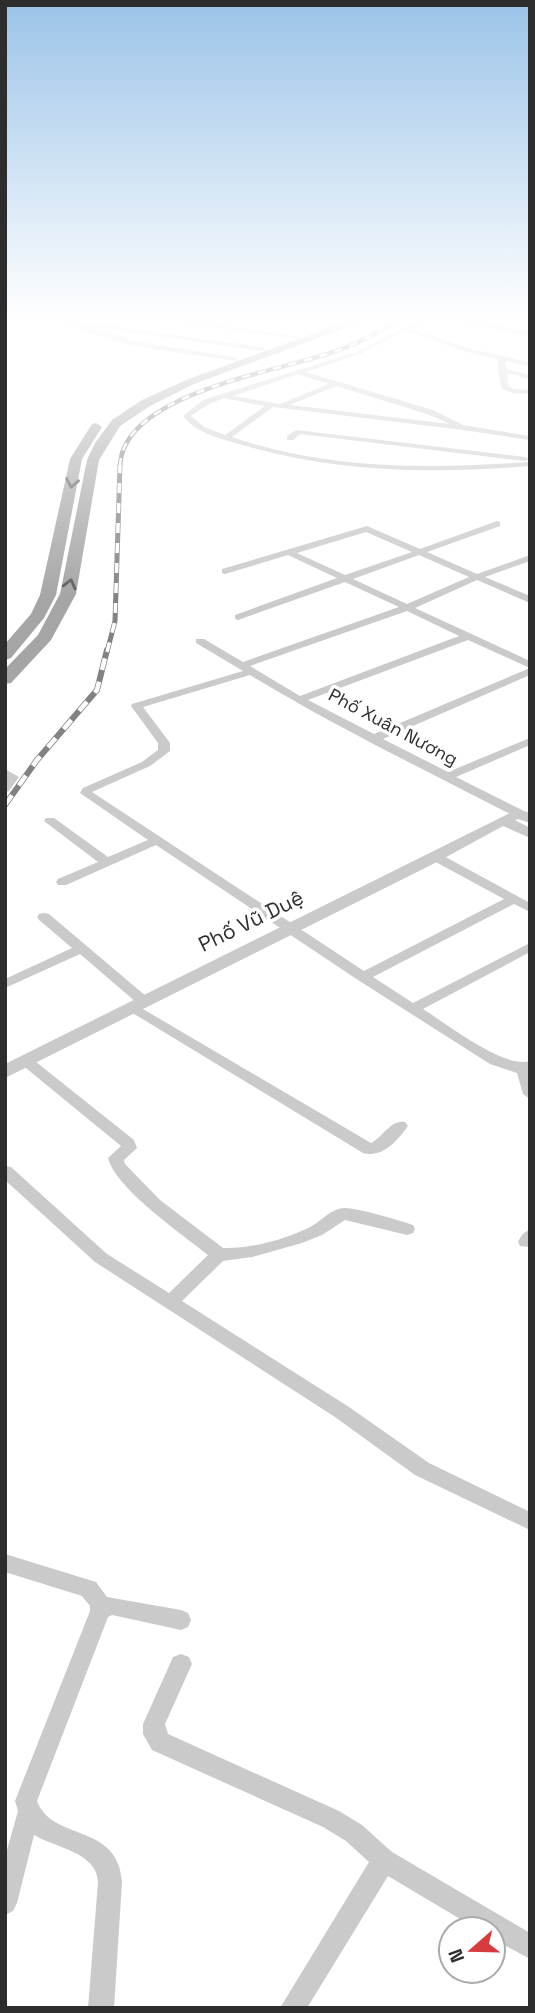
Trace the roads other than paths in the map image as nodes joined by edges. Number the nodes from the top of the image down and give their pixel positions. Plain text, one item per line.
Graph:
1 (115, 412) edge
2 (133, 412) edge
3 (193, 412) edge
4 (261, 412) edge
5 (306, 412) edge
6 (427, 412) edge
7 (460, 427) junction
8 (227, 437) junction
9 (290, 438) dead end
10 (530, 438) edge
11 (439, 449) junction
12 (530, 462) edge
13 (497, 524) dead end
14 (288, 552) junction
15 (419, 552) junction
16 (530, 558) edge
17 (225, 571) dead end
18 (477, 577) junction
19 (343, 578) junction
20 (530, 600) edge
21 (406, 608) junction
22 (38, 615) junction
23 (58, 617) junction
24 (238, 617) dead end
25 (468, 636) junction
26 (200, 641) dead end
27 (5, 655) edge
28 (530, 665) edge
29 (246, 669) junction
30 (530, 671) edge
31 (5, 679) edge
32 (299, 700) junction
33 (373, 739) junction
34 (530, 741) edge
35 (5, 772) edge
36 (446, 777) junction
37 (5, 789) edge
38 (50, 821) dead end
39 (522, 824) edge
40 (155, 841) junction
41 (436, 857) junction
42 (106, 862) junction
43 (62, 882) dead end
44 (514, 899) junction
45 (530, 908) edge
46 (44, 917) dead end
47 (289, 928) junction
48 (530, 947) edge
49 (83, 948) junction
50 (363, 977) junction
51 (5, 984) edge
52 (136, 1003) junction
53 (414, 1008) junction
54 (26, 1061) junction
55 (527, 1068) edge
56 (5, 1072) edge
57 (530, 1094) edge
58 (400, 1126) dead end
59 (5, 1171) edge
60 (407, 1229) dead end
61 (219, 1254) junction
62 (170, 1303) junction
63 (530, 1522) edge
64 (5, 1563) edge
65 (100, 1611) junction
66 (181, 1620) dead end
67 (181, 1664) dead end
68 (28, 1815) junction
69 (384, 1860) junction
70 (5, 1903) edge
71 (530, 1947) edge
72 (100, 2008) edge
73 (292, 2008) edge

1 -> 22 main road
23 -> 2 main road
3 - 8 street
4 - 8 street
5 - 7 street
6 - 7 street
7 - 10 street
7 - 11 street
8 - 12 street
9 - 11 street
11 - 12 street
13 - 15 street
14 - 15 street
14 - 17 street
14 - 19 street
15 - 18 street
15 - 19 street
16 - 18 street
18 - 20 street
18 - 21 street
19 - 21 street
19 - 24 street
21 - 25 street
21 - 29 street
22 - 23 main road
22 - 27 main road
23 - 31 main road
25 - 28 street
25 - 32 street
26 - 29 street, Phố Xuân Nương
29 - 32 street, Phố Xuân Nương
29 - 40 street
30 - 33 street
32 - 33 street, Phố Xuân Nương
33 - 36 street, Phố Xuân Nương
34 - 36 street
35 - 37 street
36 - 39 street, Phố Xuân Nương
38 - 42 street
39 - 41 street, Phố Vũ Duệ
40 - 42 street
40 - 47 street
41 - 44 street
41 - 47 street, Phố Vũ Duệ
42 - 43 street
44 - 45 street
44 - 50 street
46 - 49 street
47 - 50 street
47 - 52 street, Phố Vũ Duệ
48 - 53 street
49 - 51 street
49 - 52 street
50 - 53 street
52 - 54 street, Phố Vũ Duệ
52 - 58 street
53 - 55 street
54 - 56 street, Phố Vũ Duệ
54 - 61 street
55 - 57 street
59 - 62 street
60 - 61 street
61 - 62 street
62 - 63 street
64 - 65 street
65 - 66 street
65 - 68 street
67 - 69 street
68 - 70 street
68 - 72 street
69 - 71 street
69 - 73 street

